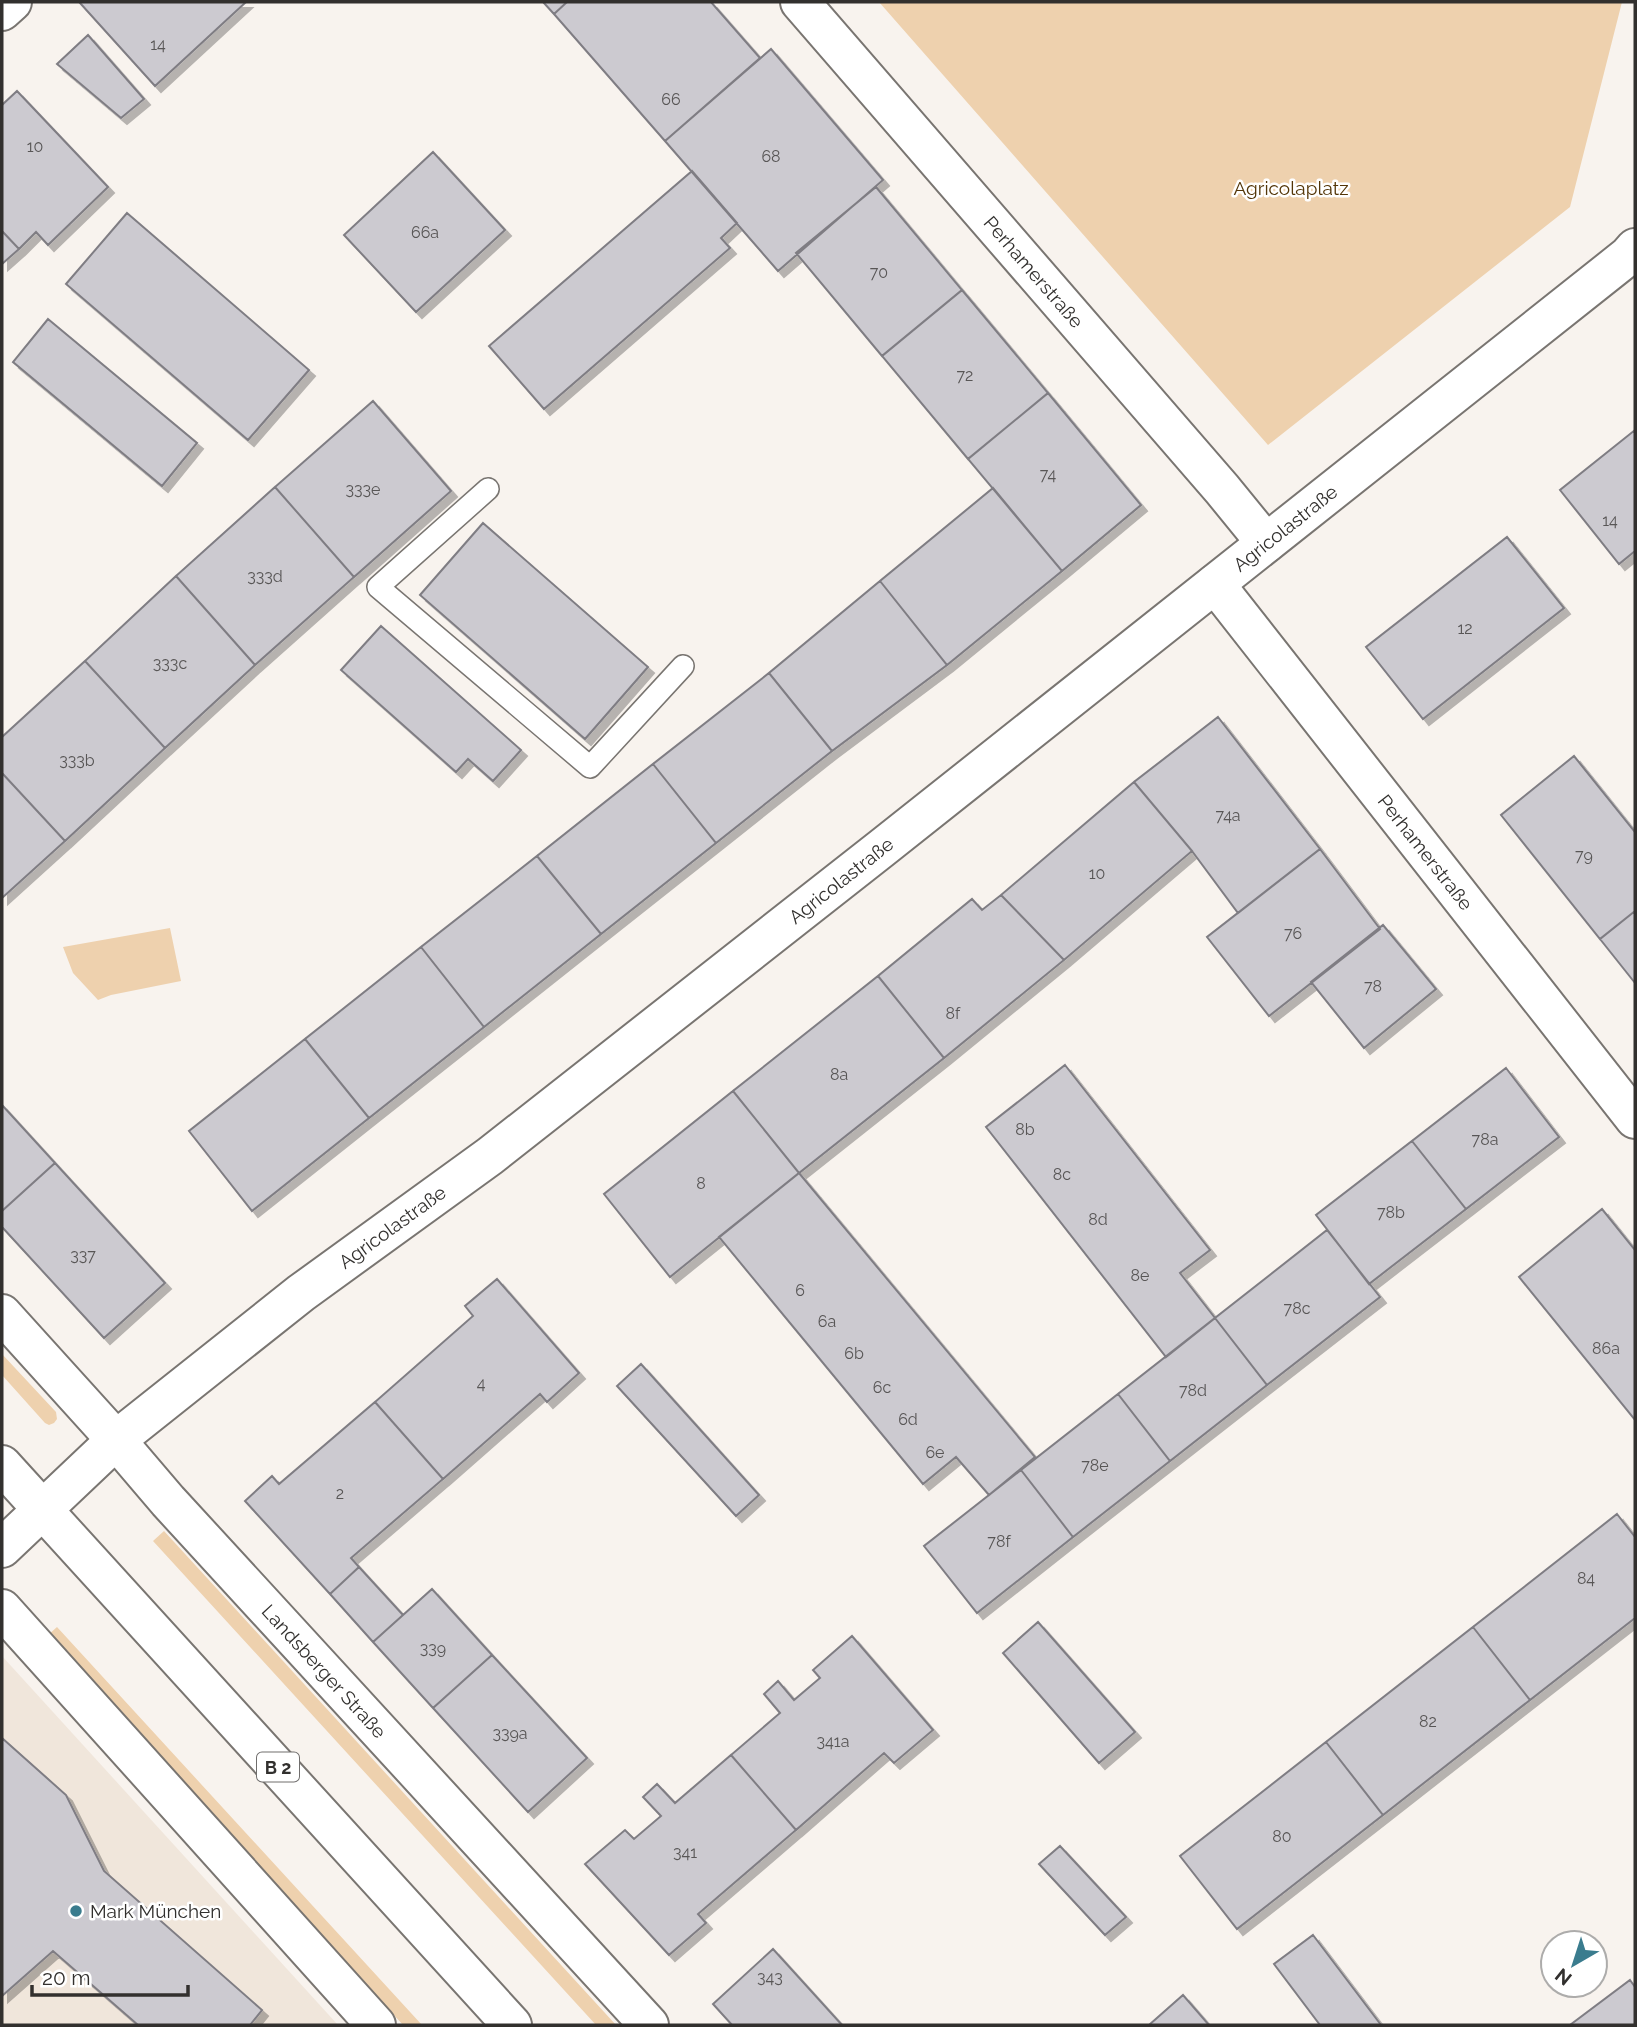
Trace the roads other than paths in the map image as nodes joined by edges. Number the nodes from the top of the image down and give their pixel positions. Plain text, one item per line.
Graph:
1 (12, 2) edge
2 (800, 2) edge
3 (2, 11) edge
4 (1635, 248) edge
5 (488, 489) dead end
6 (1266, 543) junction
7 (1215, 584) junction
8 (683, 666) dead end
9 (1635, 1119) edge
10 (2, 1314) edge
11 (116, 1440) junction
12 (2, 1465) edge
13 (43, 1509) junction
14 (2, 1548) edge
15 (2, 1609) edge
16 (376, 2025) edge
17 (512, 2025) edge
18 (649, 2025) edge

1 - 3 street
2 - 6 street, Perhamerstraße
4 - 6 street, Agricolastraße
5 - 8 lane
6 - 7 street, Agricolastraße
7 - 9 street, Perhamerstraße
7 - 11 street, Agricolastraße
10 - 11 street, Landsberger Straße
11 - 13 street, Agricolastraße
11 - 18 street, Landsberger Straße
12 - 13 street, B 2
13 - 14 street
13 - 17 street, B 2
15 - 16 street

